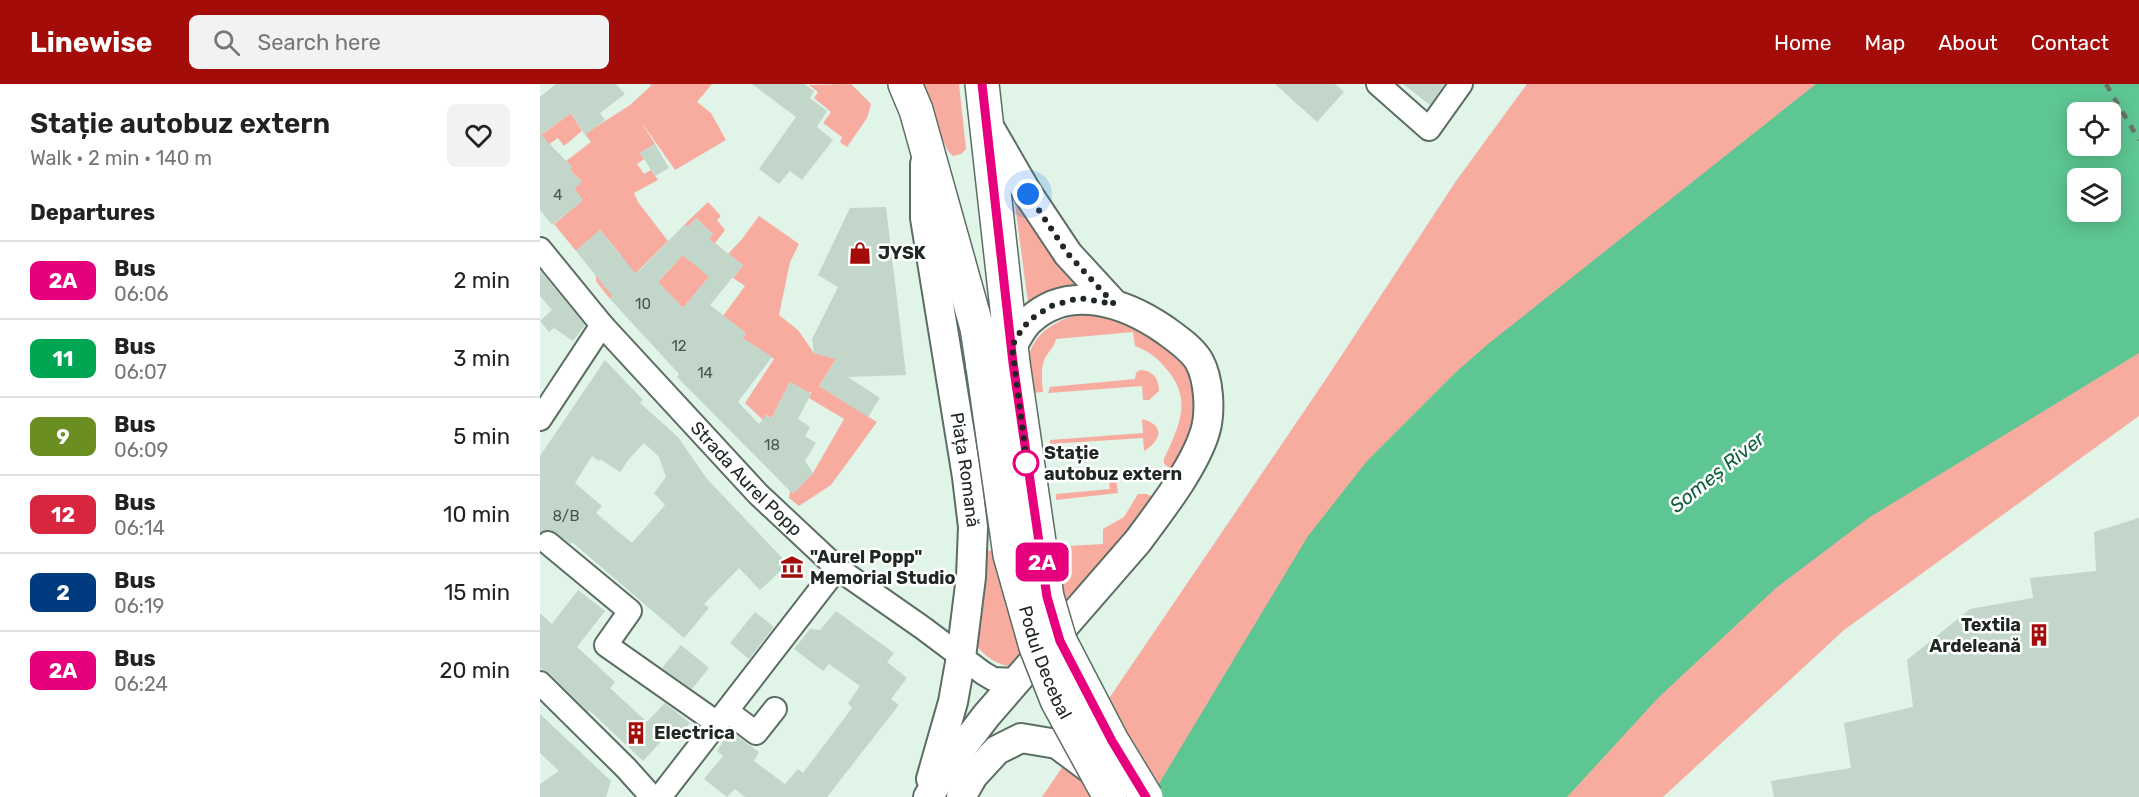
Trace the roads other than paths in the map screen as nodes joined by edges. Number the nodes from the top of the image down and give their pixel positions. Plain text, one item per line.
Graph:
1 (904, 84) edge
2 (982, 84) edge
3 (1378, 84) edge
4 (1461, 84) edge
5 (988, 124) junction
6 (925, 141) junction
7 (540, 249) edge
8 (1114, 304) junction
9 (602, 325) junction
10 (1003, 359) junction
11 (540, 419) edge
12 (548, 543) dead end
13 (837, 568) junction
14 (961, 657) junction
15 (1019, 680) junction
16 (540, 683) edge
17 (775, 709) dead end
18 (722, 717) junction
19 (1103, 785) edge
20 (652, 797) edge
21 (660, 797) edge
22 (927, 797) edge
23 (961, 797) edge
24 (1146, 797) edge

1 - 6 main road, Piața Romană
2 - 5 main road, Piața Romană
3 - 4 street
5 - 8 street, Piața Romană
5 - 10 main road, Piața Romană
6 - 10 main road, Piața Romană
6 - 14 street, Piața Romană
7 - 9 street, Strada Aurel Popp
8 - 10 street, Piața Romană
8 - 15 street, Piața Romană
9 - 11 street
9 - 13 street, Strada Aurel Popp
10 - 19 main road, Podul Decebal, bridge
10 - 24 main road, Podul Decebal, bridge
12 - 18 street
13 - 14 street, Strada Aurel Popp
13 - 18 street
14 - 15 street, Strada Aurel Popp
14 - 22 street, Piața Romană
15 - 22 street, Piața Romană
16 - 20 street
17 - 18 street
18 - 21 street
19 - 23 street, Podul Decebal

